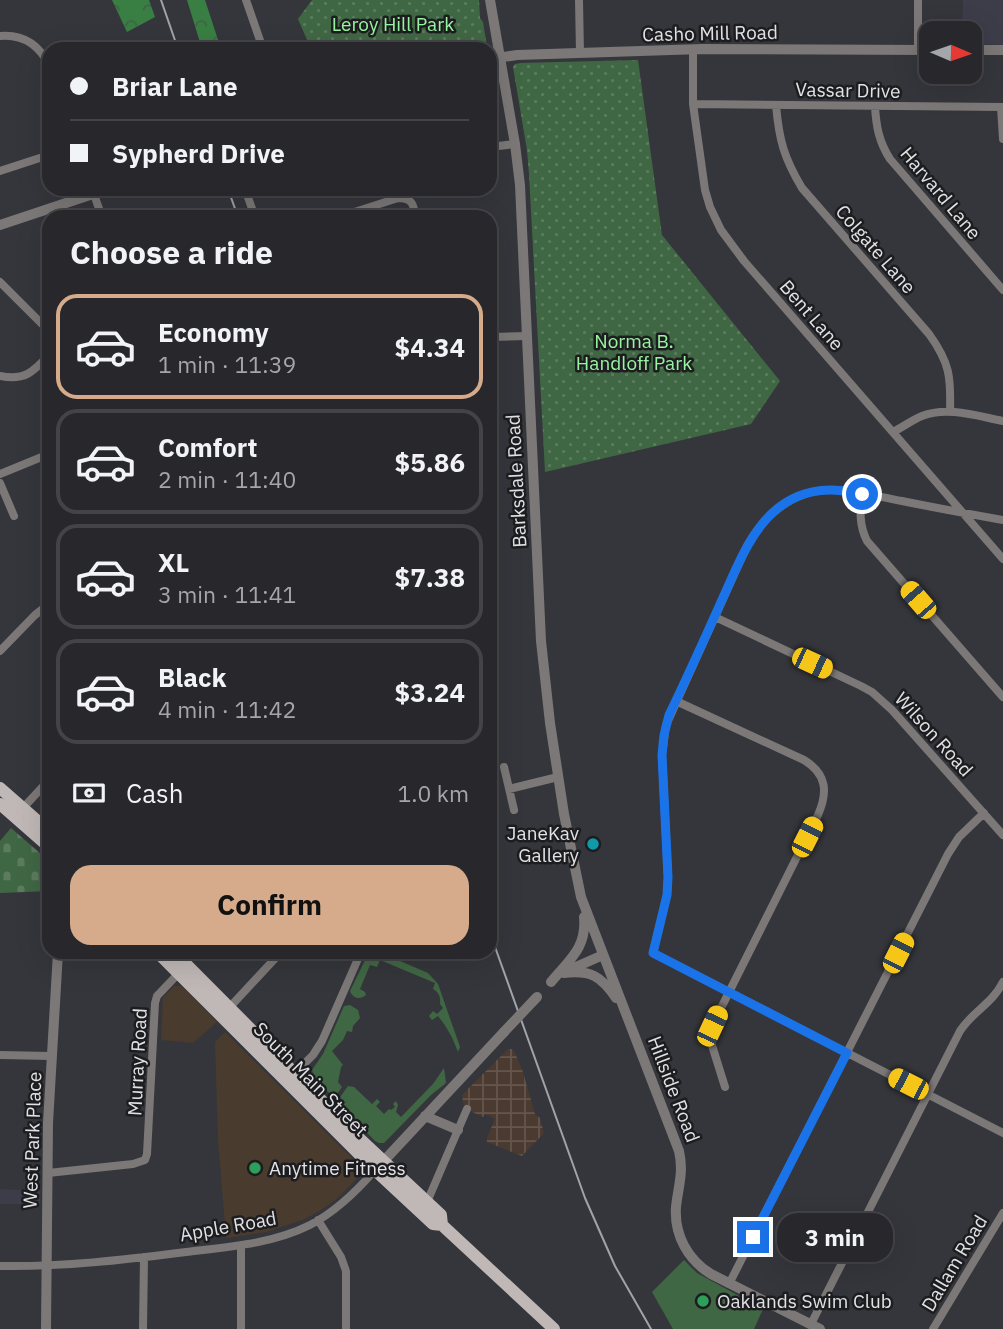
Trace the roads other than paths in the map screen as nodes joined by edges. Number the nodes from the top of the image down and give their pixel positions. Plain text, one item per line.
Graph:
1 (246, 0) edge
2 (490, 0) edge
3 (579, 0) edge
4 (918, 0) edge
5 (0, 36) edge
6 (261, 42) edge
7 (494, 42) edge
8 (693, 50) junction
9 (918, 50) joint
10 (982, 50) edge
11 (1003, 50) edge
12 (580, 53) junction
13 (42, 54) edge
14 (497, 58) edge
15 (497, 66) edge
16 (693, 104) junction
17 (776, 105) junction
18 (875, 106) junction
19 (1002, 107) edge
20 (1003, 139) edge
21 (516, 144) junction
22 (497, 146) edge
23 (42, 157) edge
24 (0, 171) edge
25 (79, 196) edge
26 (374, 206) junction
27 (361, 210) edge
28 (374, 210) edge
29 (414, 210) edge
30 (0, 225) edge
31 (0, 282) edge
32 (1003, 290) edge
33 (42, 324) edge
34 (527, 335) junction
35 (497, 337) edge
36 (42, 362) edge
37 (0, 376) edge
38 (950, 412) junction
39 (1003, 421) edge
40 (893, 432) junction
41 (42, 457) edge
42 (0, 474) edge
43 (0, 483) edge
44 (862, 494) junction
45 (962, 513) junction
46 (13, 516) dead end
47 (1003, 520) edge
48 (1003, 559) edge
49 (42, 610) edge
50 (715, 617) junction
51 (0, 651) edge
52 (1003, 697) edge
53 (676, 701) junction
54 (504, 766) dead end
55 (558, 777) junction
56 (0, 788) edge
57 (42, 788) edge
58 (509, 789) junction
59 (0, 804) edge
60 (23, 808) junction
61 (514, 810) dead end
62 (984, 813) junction
63 (42, 825) edge
64 (1003, 835) edge
65 (42, 841) edge
66 (580, 897) junction
67 (603, 955) junction
68 (58, 959) edge
69 (164, 959) edge
70 (180, 959) edge
71 (275, 959) edge
72 (358, 959) edge
73 (564, 973) junction
74 (178, 974) junction
75 (551, 982) junction
76 (1003, 982) edge
77 (728, 992) junction
78 (226, 1013) junction
79 (626, 1013) junction
80 (847, 1053) junction
81 (0, 1055) edge
82 (51, 1056) junction
83 (291, 1078) junction
84 (724, 1087) dead end
85 (928, 1094) junction
86 (467, 1109) dead end
87 (425, 1116) junction
88 (458, 1129) junction
89 (1003, 1133) edge
90 (379, 1166) junction
91 (48, 1172) junction
92 (427, 1202) junction
93 (1003, 1213) edge
94 (318, 1220) junction
95 (442, 1225) junction
96 (242, 1245) junction
97 (144, 1257) junction
98 (46, 1265) junction
99 (0, 1266) edge
100 (729, 1284) junction
101 (815, 1327) edge
102 (46, 1329) edge
103 (143, 1329) edge
104 (241, 1329) edge
105 (346, 1329) edge
106 (554, 1329) edge
107 (933, 1329) edge

1 - 6 street
2 - 7 street, Barksdale Road
3 - 12 street
4 - 9 street
5 - 13 street
8 - 9 street, Casho Mill Road
8 - 12 street, Casho Mill Road
8 - 16 street, Bent Lane
10 - 11 street
12 - 14 street, Casho Mill Road
15 - 21 street, Barksdale Road
16 - 17 street, Vassar Drive
16 - 40 street, Bent Lane
17 - 18 street, Vassar Drive
17 - 38 street, Colgate Lane
18 - 19 street, Vassar Drive
18 - 32 street, Harvard Lane
19 - 20 street
21 - 22 street
21 - 34 street, Barksdale Road
23 - 24 street
25 - 30 street
26 - 27 street
26 - 28 street
26 - 29 street
31 - 33 street
34 - 35 street
34 - 55 street, Barksdale Road
36 - 37 street
38 - 39 street
38 - 40 street
40 - 45 street, Bent Lane
41 - 42 street
43 - 46 street
44 - 45 street
44 - 50 street
44 - 52 street
45 - 47 street
45 - 48 street, Bent Lane
49 - 51 street
50 - 53 street
50 - 62 street, Wilson Road
53 - 77 street
53 - 77 street
54 - 58 street
55 - 58 street
55 - 66 street, Barksdale Road
56 - 60 main road
57 - 60 street
58 - 61 street
59 - 65 main road
60 - 63 main road
62 - 64 street, Wilson Road
62 - 80 street
66 - 67 street, Barksdale Road
66 - 75 street
67 - 73 street, Apple Road
67 - 79 street, Hillside Road
68 - 82 street, West Park Place
69 - 74 main road
70 - 78 main road, South Main Street
71 - 78 street
72 - 83 street
73 - 75 street, Apple Road
73 - 79 street
74 - 78 main road
74 - 91 street, Murray Road
75 - 87 street, Apple Road, bridge
76 - 85 street
77 - 80 street
77 - 84 street
78 - 83 main road, South Main Street
78 - 83 main road, South Main Street
79 - 100 street, Hillside Road
80 - 85 street
80 - 100 street
81 - 82 street
82 - 91 street, West Park Place
83 - 90 main road, South Main Street
85 - 89 street
85 - 101 street
86 - 88 street
87 - 88 street
87 - 90 street, Apple Road
88 - 92 street
90 - 92 main road, South Main Street
90 - 94 street, Apple Road
90 - 95 main road, South Main Street
91 - 98 street, West Park Place
92 - 95 main road, South Main Street
93 - 107 street, Dallam Road
94 - 96 street, Apple Road
94 - 105 street
95 - 106 main road, South Main Street
96 - 97 street, Apple Road
96 - 104 street
97 - 98 street, Apple Road
97 - 103 street
98 - 99 street, Apple Road
98 - 102 street, West Park Place
100 - 101 street, Hillside Road

